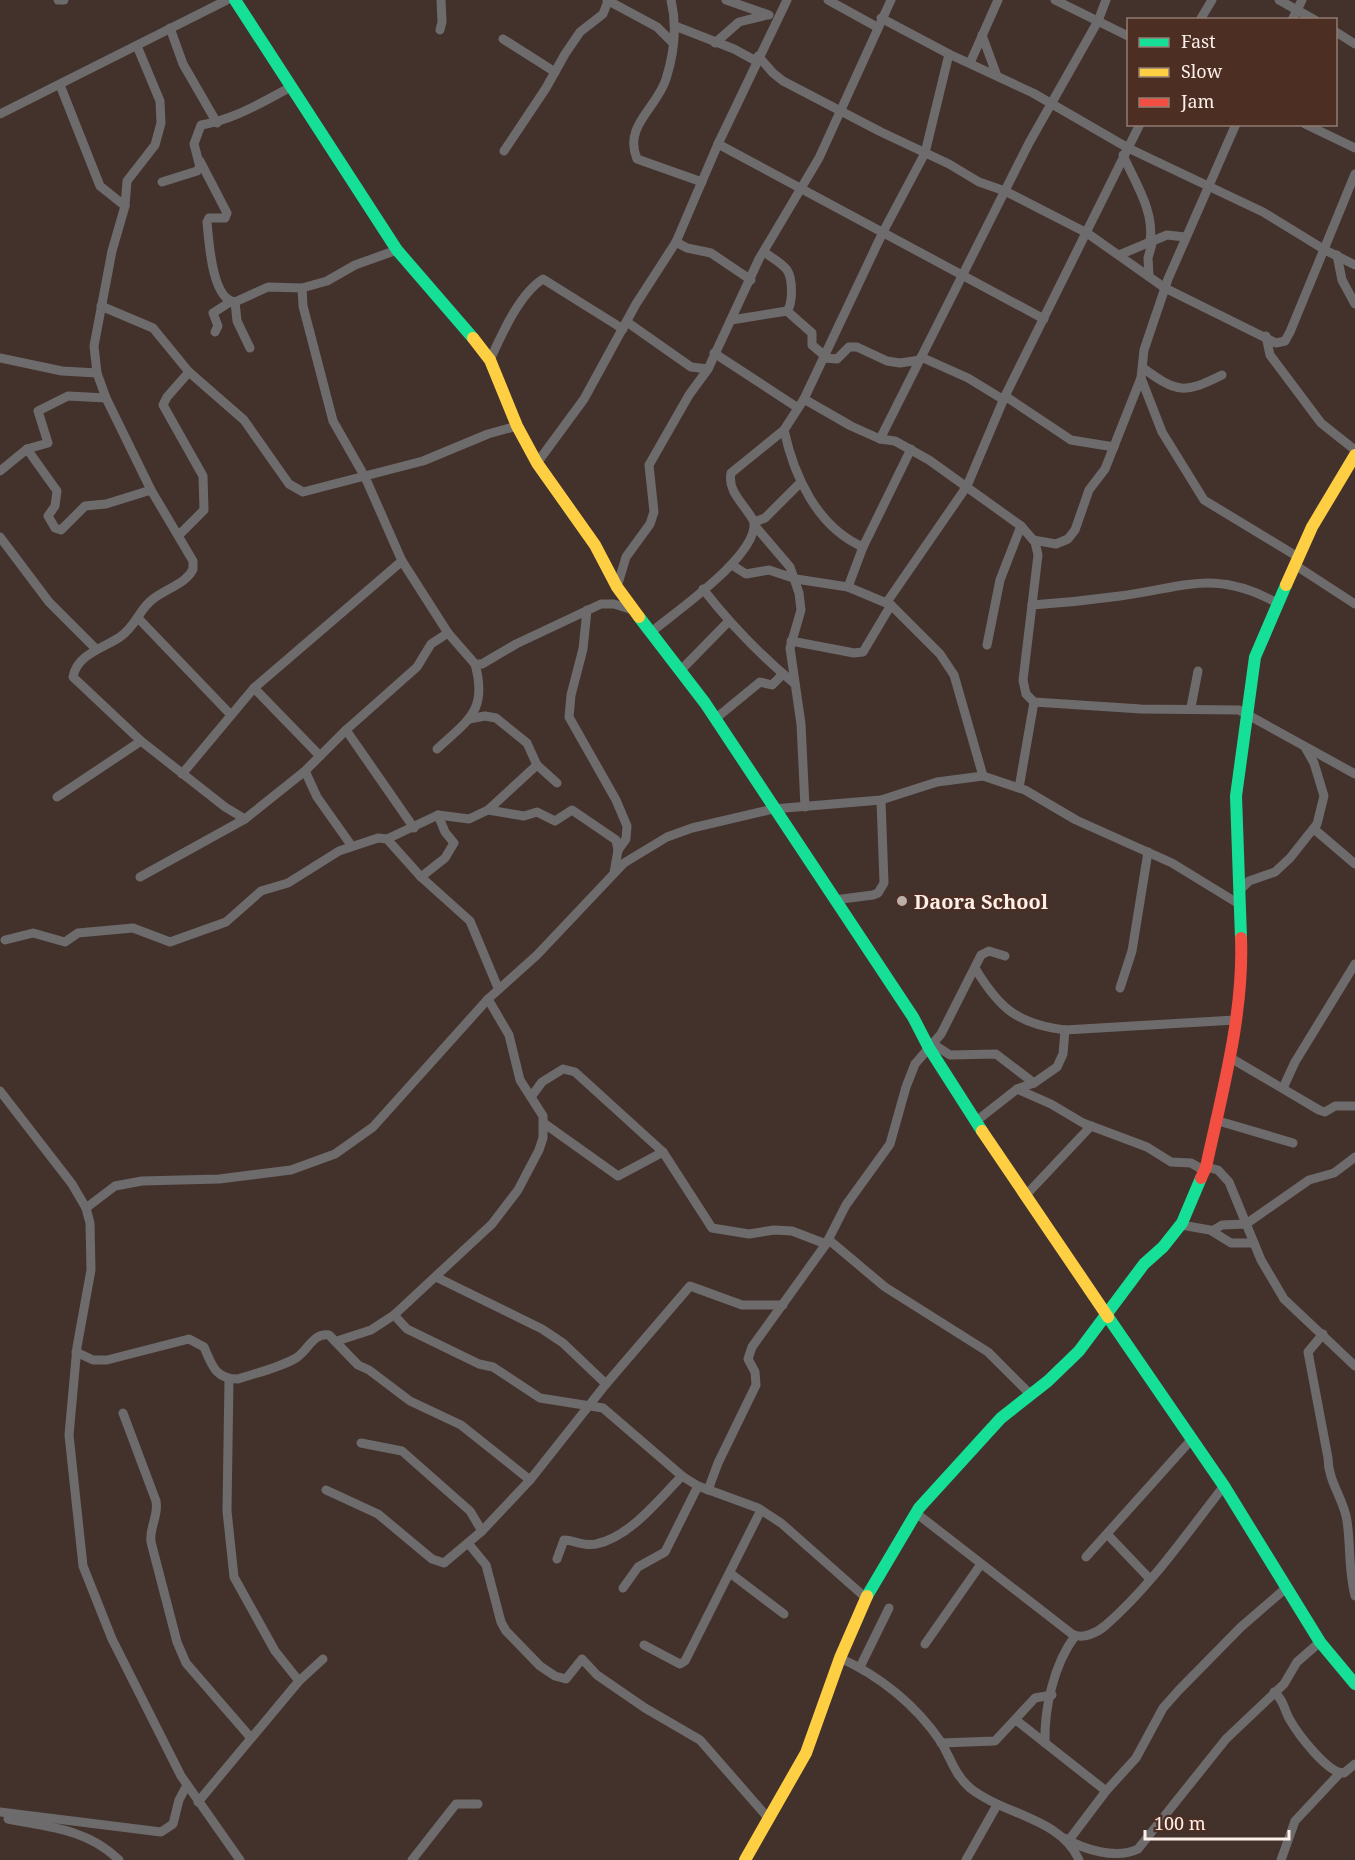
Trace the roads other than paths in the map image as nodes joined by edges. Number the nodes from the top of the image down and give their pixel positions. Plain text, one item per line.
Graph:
1 (58, 0) edge
2 (64, 0) edge
3 (227, 0) edge
4 (235, 0) edge
5 (441, 0) edge
6 (608, 0) edge
7 (671, 0) edge
8 (726, 0) edge
9 (787, 0) edge
10 (828, 0) edge
11 (891, 0) edge
12 (998, 0) edge
13 (1055, 0) edge
14 (1106, 0) edge
15 (1212, 0) edge
16 (1279, 0) edge
17 (623, 4) edge
18 (1300, 4) edge
19 (772, 16) junction
20 (1201, 18) edge
21 (1293, 18) edge
22 (1313, 18) edge
23 (1098, 21) junction
24 (879, 23) junction
25 (675, 26) junction
26 (170, 28) junction
27 (440, 30) dead end
28 (1337, 33) edge
29 (981, 35) junction
30 (1127, 36) edge
31 (503, 39) dead end
32 (673, 43) junction
33 (715, 43) junction
34 (1355, 44) edge
35 (137, 46) junction
36 (949, 54) junction
37 (757, 59) junction
38 (970, 63) junction
39 (555, 72) junction
40 (997, 76) junction
41 (60, 85) junction
42 (291, 87) junction
43 (1050, 104) junction
44 (840, 109) junction
45 (0, 114) edge
46 (217, 123) junction
47 (1139, 126) edge
48 (1235, 126) edge
49 (1309, 126) edge
50 (718, 144) junction
51 (1355, 148) edge
52 (504, 151) dead end
53 (1125, 152) junction
54 (925, 153) junction
55 (200, 161) junction
56 (1355, 174) edge
57 (162, 182) dead end
58 (702, 182) junction
59 (1209, 185) junction
60 (802, 188) junction
61 (1005, 190) junction
62 (125, 206) junction
63 (884, 232) junction
64 (1087, 233) junction
65 (1185, 237) junction
66 (1151, 240) junction
67 (676, 242) junction
68 (397, 250) junction
69 (1325, 250) junction
70 (764, 252) junction
71 (1119, 255) junction
72 (1337, 255) junction
73 (1355, 265) edge
74 (964, 275) junction
75 (1149, 276) junction
76 (751, 280) junction
77 (302, 288) junction
78 (1165, 288) junction
79 (232, 302) junction
80 (1355, 304) edge
81 (101, 306) junction
82 (787, 311) junction
83 (1044, 319) junction
84 (730, 320) junction
85 (625, 325) junction
86 (215, 332) dead end
87 (1266, 336) junction
88 (249, 348) dead end
89 (714, 353) junction
90 (825, 357) junction
91 (0, 358) edge
92 (920, 358) junction
93 (490, 360) junction
94 (708, 369) junction
95 (189, 372) junction
96 (97, 373) junction
97 (1142, 373) junction
98 (1222, 375) dead end
99 (106, 398) junction
100 (1005, 398) junction
101 (801, 404) junction
102 (517, 426) junction
103 (784, 430) junction
104 (880, 439) junction
105 (1114, 447) junction
106 (27, 449) junction
107 (911, 449) junction
108 (1355, 450) edge
109 (1355, 455) edge
110 (537, 463) junction
111 (0, 471) edge
112 (365, 477) junction
113 (801, 482) junction
114 (967, 486) junction
115 (151, 490) junction
116 (755, 524) junction
117 (1021, 526) junction
118 (179, 535) junction
119 (0, 537) edge
120 (1033, 540) junction
121 (863, 547) junction
122 (402, 561) junction
123 (1296, 561) junction
124 (732, 565) junction
125 (796, 579) junction
126 (617, 587) junction
127 (848, 587) junction
128 (703, 589) junction
129 (1277, 603) junction
130 (889, 604) junction
131 (1355, 604) edge
132 (1032, 605) junction
133 (587, 610) junction
134 (633, 610) junction
135 (139, 619) junction
136 (728, 621) junction
137 (448, 633) junction
138 (650, 633) junction
139 (791, 641) junction
140 (987, 645) dead end
141 (96, 648) junction
142 (475, 664) junction
143 (680, 671) junction
144 (1198, 671) dead end
145 (783, 674) junction
146 (795, 684) junction
147 (254, 688) junction
148 (1034, 702) junction
149 (1191, 707) junction
150 (231, 715) junction
151 (1248, 716) junction
152 (469, 719) junction
153 (715, 719) junction
154 (346, 730) junction
155 (141, 741) junction
156 (1300, 742) junction
157 (437, 749) dead end
158 (320, 756) junction
159 (537, 765) junction
160 (305, 771) junction
161 (182, 774) junction
162 (1355, 774) edge
163 (983, 776) junction
164 (557, 783) dead end
165 (1019, 788) junction
166 (57, 797) dead end
167 (880, 800) junction
168 (806, 807) junction
169 (773, 809) junction
170 (488, 810) junction
171 (438, 815) junction
172 (245, 819) junction
173 (414, 828) junction
174 (1314, 829) junction
175 (387, 838) junction
176 (351, 845) junction
177 (618, 850) junction
178 (1148, 852) junction
179 (1355, 864) edge
180 (614, 873) junction
181 (421, 877) junction
182 (140, 878) dead end
183 (1238, 898) junction
184 (834, 900) junction
185 (5, 940) dead end
186 (1005, 956) dead end
187 (1355, 964) edge
188 (975, 968) junction
189 (498, 988) junction
190 (1120, 988) dead end
191 (488, 999) junction
192 (1234, 1020) junction
193 (1065, 1030) junction
194 (931, 1046) junction
195 (1229, 1057) junction
196 (1034, 1083) junction
197 (1283, 1088) junction
198 (1017, 1089) junction
199 (0, 1091) edge
200 (531, 1097) junction
201 (1355, 1106) edge
202 (1215, 1120) junction
203 (975, 1122) junction
204 (544, 1124) junction
205 (1091, 1126) junction
206 (1293, 1143) dead end
207 (663, 1152) junction
208 (1355, 1157) edge
209 (1206, 1169) junction
210 (1026, 1195) junction
211 (86, 1208) junction
212 (1246, 1224) junction
213 (1181, 1225) junction
214 (1212, 1231) junction
215 (828, 1242) junction
216 (1254, 1243) junction
217 (436, 1277) junction
218 (783, 1305) junction
219 (1104, 1314) junction
220 (394, 1315) junction
221 (1323, 1334) junction
222 (337, 1341) junction
223 (76, 1352) junction
224 (1355, 1366) edge
225 (229, 1379) junction
226 (606, 1384) junction
227 (1031, 1395) junction
228 (589, 1406) junction
229 (123, 1413) dead end
230 (1191, 1440) junction
231 (360, 1443) dead end
232 (682, 1476) junction
233 (530, 1480) junction
234 (1224, 1486) junction
235 (703, 1488) junction
236 (326, 1490) dead end
237 (761, 1510) junction
238 (916, 1513) junction
239 (1351, 1520) edge
240 (482, 1531) junction
241 (1108, 1535) junction
242 (468, 1543) junction
243 (1086, 1557) dead end
244 (557, 1559) dead end
245 (981, 1564) junction
246 (730, 1573) junction
247 (1149, 1578) junction
248 (623, 1588) dead end
249 (1286, 1588) junction
250 (1355, 1596) edge
251 (866, 1598) junction
252 (889, 1608) dead end
253 (784, 1614) dead end
254 (1075, 1636) junction
255 (1320, 1642) junction
256 (925, 1644) dead end
257 (644, 1645) dead end
258 (840, 1658) junction
259 (323, 1659) dead end
260 (860, 1667) junction
261 (299, 1681) junction
262 (1355, 1684) edge
263 (1274, 1692) junction
264 (1052, 1695) junction
265 (1016, 1720) junction
266 (251, 1738) junction
267 (941, 1743) junction
268 (1045, 1743) junction
269 (1355, 1764) edge
270 (1339, 1773) junction
271 (187, 1785) junction
272 (1106, 1791) junction
273 (198, 1802) junction
274 (478, 1804) dead end
275 (997, 1805) junction
276 (0, 1812) edge
277 (0, 1817) edge
278 (769, 1819) junction
279 (1066, 1839) junction
280 (119, 1860) edge
281 (239, 1860) edge
282 (412, 1860) edge
283 (745, 1860) edge
284 (966, 1860) edge
285 (1079, 1860) edge
286 (1281, 1860) edge

1 - 2 street
3 - 26 street
4 - 42 street
5 - 27 street
6 - 17 street
6 - 39 street
7 - 25 street
8 - 19 street
9 - 19 street
10 - 24 street
11 - 24 street
12 - 29 street
13 - 23 street
14 - 23 street
15 - 20 street
16 - 18 street
17 - 32 street
18 - 21 street
18 - 22 street
19 - 33 street
19 - 37 street
23 - 30 street
23 - 43 street
24 - 36 street
24 - 44 street
25 - 32 street
25 - 33 street
26 - 35 street
26 - 46 street
28 - 34 street
29 - 38 street
29 - 40 street
31 - 39 street
32 - 58 street
33 - 37 street
35 - 41 street
35 - 62 street
36 - 38 street
36 - 54 street
37 - 44 street
37 - 50 street
38 - 40 street
39 - 52 street
40 - 43 street
41 - 45 street
41 - 62 street
42 - 46 street
42 - 68 street
43 - 53 street
43 - 61 street
44 - 54 street
44 - 60 street
46 - 55 street
47 - 53 street
48 - 59 street
49 - 51 street
50 - 58 street
50 - 60 street
53 - 59 street
53 - 64 street
53 - 66 street
54 - 61 street
54 - 63 street
55 - 57 street
55 - 79 street
56 - 69 street
58 - 67 street
59 - 65 street
59 - 69 street
60 - 63 street
60 - 70 street
61 - 64 street
61 - 74 street
62 - 81 street
63 - 74 street
63 - 90 street
64 - 71 street
64 - 83 street
65 - 66 street
65 - 78 street
66 - 71 street
66 - 75 street
67 - 76 street
67 - 85 street
68 - 77 street
68 - 93 street
69 - 72 street
69 - 87 street
70 - 76 street
70 - 82 street
71 - 75 street
72 - 73 street
72 - 80 street
74 - 83 street
74 - 92 street
75 - 78 street
76 - 84 street
77 - 79 street
77 - 112 street
78 - 87 street
78 - 97 street
79 - 86 street
79 - 88 street
81 - 95 street
81 - 96 street
82 - 84 street
82 - 90 street
83 - 100 street
84 - 89 street
85 - 93 street
85 - 94 street
85 - 110 street
87 - 108 street
89 - 94 street
89 - 101 street
90 - 92 street
90 - 101 street
91 - 96 street
92 - 100 street
92 - 104 street
93 - 102 street
94 - 126 street
95 - 112 street
95 - 118 street
96 - 99 street
97 - 98 street
97 - 105 street
97 - 123 street
99 - 106 street
99 - 115 street
100 - 105 street
100 - 114 street
101 - 103 street
101 - 104 street
102 - 110 street
102 - 112 street
103 - 113 street
103 - 116 street
104 - 107 street
105 - 120 street
106 - 111 street
106 - 115 street
107 - 114 street
107 - 121 street
109 - 123 street
110 - 126 street
112 - 122 street
113 - 116 street
113 - 121 street
114 - 117 street
114 - 130 street
115 - 118 street
116 - 124 street
116 - 125 street
117 - 120 street
117 - 140 street
118 - 135 street
119 - 141 street
120 - 132 street
121 - 127 street
122 - 137 street
122 - 147 street
123 - 129 street
123 - 131 street
124 - 125 street
124 - 128 street
125 - 127 street
125 - 139 street
126 - 134 street
127 - 130 street
128 - 136 street
128 - 138 street
129 - 132 street
129 - 151 street
130 - 139 street
130 - 163 street
132 - 148 street
133 - 134 street
133 - 142 street
133 - 177 street
134 - 138 street
135 - 141 street
135 - 150 street
136 - 143 street
136 - 145 street
137 - 142 street
137 - 154 street
138 - 143 street
139 - 146 street
141 - 155 street
142 - 152 street
143 - 153 street
144 - 149 street
145 - 146 street
145 - 153 street
146 - 168 street
147 - 150 street
147 - 158 street
148 - 149 street
148 - 165 street
149 - 151 street
150 - 161 street
151 - 156 street
151 - 183 street
152 - 157 street
152 - 159 street
153 - 169 street
154 - 158 street
154 - 173 street
155 - 161 street
155 - 166 street
156 - 162 street
156 - 174 street
158 - 160 street
159 - 164 street
159 - 170 street
160 - 172 street
160 - 176 street
161 - 172 street
163 - 165 street
163 - 167 street
165 - 178 street
167 - 168 street
167 - 184 street
168 - 169 street
169 - 180 street
169 - 184 street
170 - 171 street
170 - 177 street
171 - 173 street
171 - 181 street
172 - 182 street
173 - 175 street
174 - 179 street
174 - 183 street
175 - 176 street
175 - 181 street
176 - 185 street
177 - 180 street
178 - 183 street
178 - 190 street
180 - 189 street
181 - 189 street
183 - 192 street
184 - 194 street
186 - 188 street
187 - 197 street
188 - 193 street
188 - 194 street
189 - 191 street
191 - 200 street
191 - 211 street
192 - 193 street
192 - 195 street
193 - 196 street
194 - 196 street
194 - 203 street
194 - 215 street
195 - 197 street
195 - 202 street
196 - 198 street
197 - 201 street
198 - 203 street
198 - 205 street
199 - 211 street
200 - 204 street
200 - 207 street
202 - 206 street
202 - 209 street
203 - 210 street
204 - 207 street
204 - 217 street
205 - 209 street
205 - 210 street
207 - 215 street
208 - 212 street
209 - 212 street
209 - 213 street
210 - 219 street
211 - 223 street
212 - 214 street
212 - 216 street
213 - 214 street
213 - 219 street
214 - 216 street
215 - 218 street
215 - 227 street
216 - 221 street
217 - 220 street
217 - 226 street
218 - 226 street
218 - 235 street
219 - 227 street
219 - 230 street
220 - 222 street
220 - 228 street
221 - 224 street
221 - 239 street
222 - 225 street
222 - 233 street
223 - 225 street
223 - 271 street
225 - 261 street
226 - 228 street
227 - 238 street
228 - 232 street
228 - 233 street
229 - 266 street
230 - 234 street
230 - 241 street
231 - 240 street
232 - 235 street
232 - 244 street
233 - 240 street
234 - 247 street
234 - 249 street
235 - 237 street
235 - 248 street
236 - 242 street
237 - 246 street
237 - 251 street
238 - 245 street
238 - 251 street
239 - 250 street
240 - 242 street
241 - 243 street
241 - 247 street
242 - 278 street
245 - 254 street
245 - 256 street
246 - 253 street
246 - 257 street
247 - 254 street
249 - 255 street
249 - 272 street
251 - 258 street
252 - 260 street
254 - 264 street
255 - 262 street
255 - 263 street
258 - 260 street
258 - 278 street
259 - 261 street
260 - 267 street
261 - 266 street
263 - 270 street
263 - 279 street
264 - 265 street
264 - 268 street
265 - 267 street
265 - 268 street
266 - 273 street
267 - 275 street
268 - 272 street
269 - 270 street
270 - 286 street
271 - 273 street
271 - 276 street
272 - 279 street
273 - 281 street
274 - 282 street
275 - 279 street
275 - 284 street
277 - 280 street
278 - 283 street
279 - 285 street

